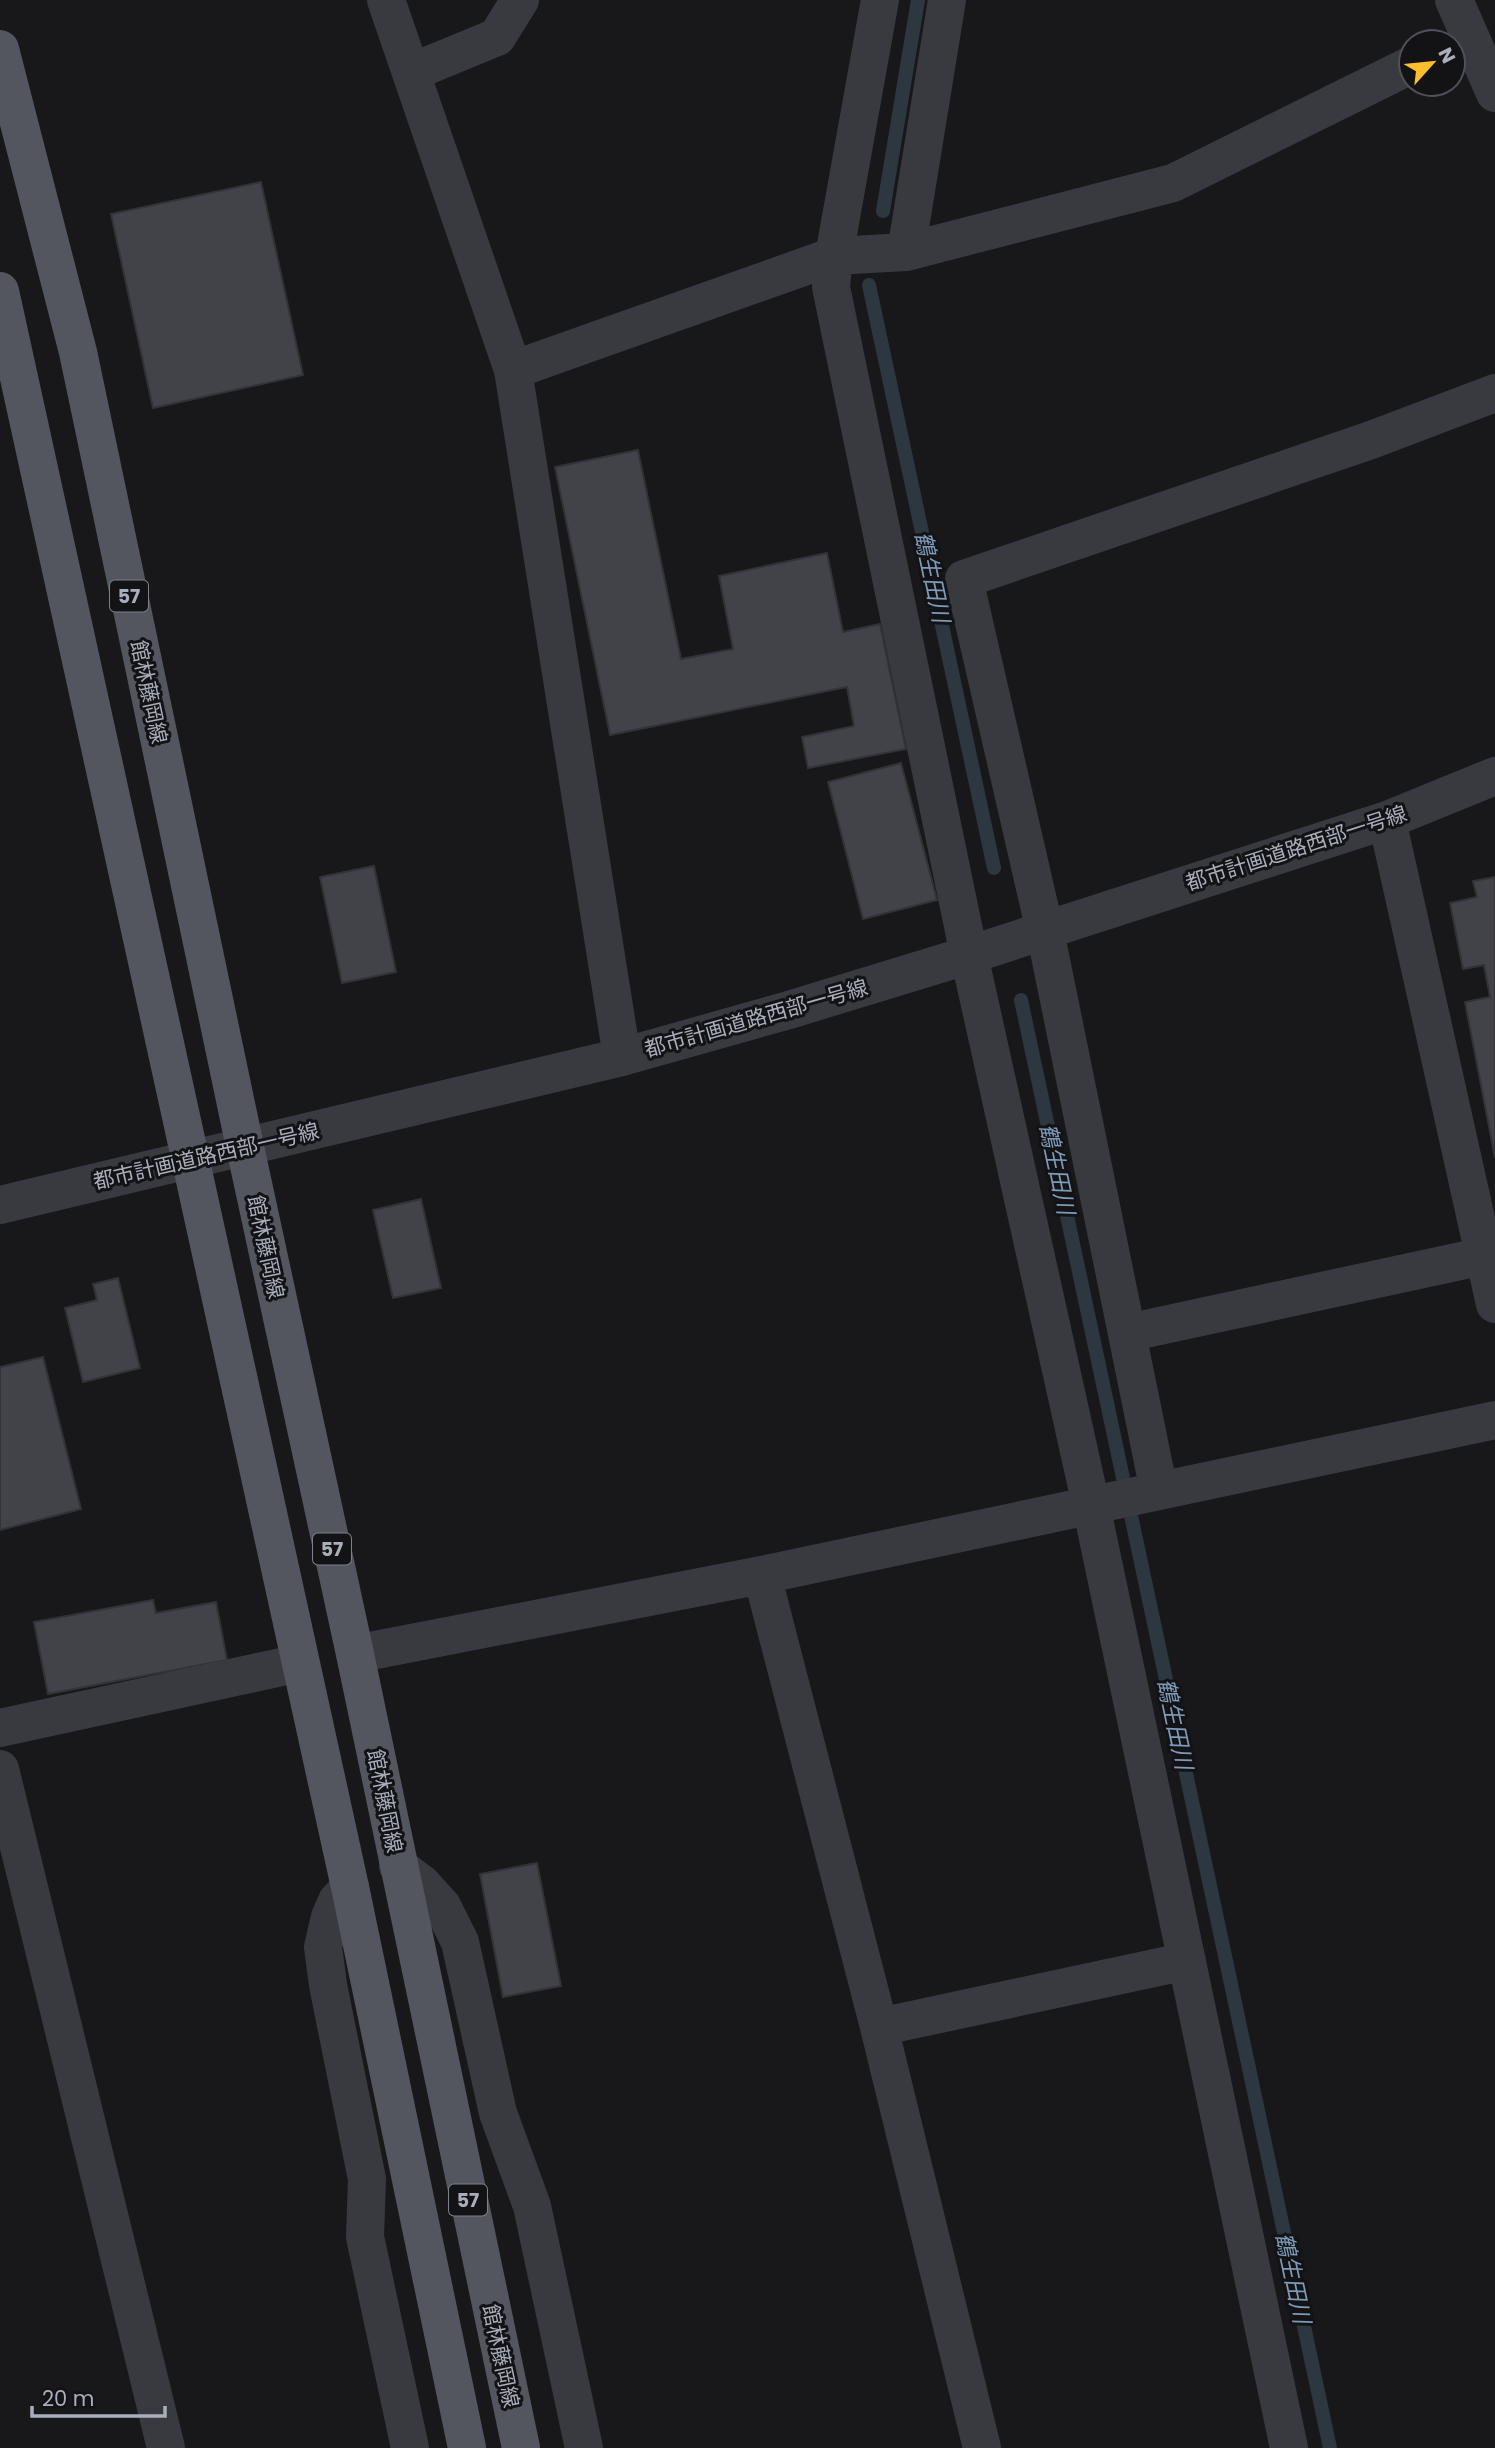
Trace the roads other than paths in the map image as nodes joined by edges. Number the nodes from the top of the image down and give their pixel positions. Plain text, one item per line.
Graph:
1 (386, 0) edge
2 (520, 0) edge
3 (880, 0) edge
4 (947, 0) edge
5 (1454, 0) edge
6 (1460, 28) edge
7 (1467, 48) edge
8 (0, 49) edge
9 (412, 72) junction
10 (1397, 72) edge
11 (1495, 93) edge
12 (906, 252) junction
13 (834, 256) junction
14 (0, 291) edge
15 (8, 366) edge
16 (513, 370) junction
17 (1495, 393) edge
18 (1495, 776) edge
19 (1387, 820) junction
20 (1045, 931) junction
21 (969, 955) junction
22 (622, 1056) junction
23 (245, 1147) junction
24 (190, 1160) junction
25 (0, 1205) edge
26 (1485, 1256) junction
27 (1495, 1304) edge
28 (1127, 1333) junction
29 (1495, 1420) edge
30 (1125, 1498) junction
31 (762, 1576) junction
32 (355, 1654) junction
33 (300, 1663) junction
34 (0, 1728) edge
35 (0, 1769) edge
36 (397, 1866) junction
37 (350, 1887) junction
38 (1187, 1961) junction
39 (879, 2027) junction
40 (166, 2448) edge
41 (410, 2448) edge
42 (467, 2448) edge
43 (521, 2448) edge
44 (583, 2448) edge
45 (982, 2448) edge
46 (1289, 2448) edge

1 - 9 street
2 - 9 street
3 - 13 street
4 - 12 street
5 - 6 street
7 - 11 street
8 - 23 main road, 館林藤岡線 / 57
9 - 16 street
10 - 12 street
12 - 13 street
13 - 16 street
13 - 21 street
14 - 15 main road, 57
15 - 24 main road, 57
16 - 22 street
17 - 20 street
18 - 19 street, 都市計画道路西部一号線
19 - 20 street, 都市計画道路西部一号線
19 - 26 street
20 - 21 street, 都市計画道路西部一号線
20 - 28 street
21 - 22 street, 都市計画道路西部一号線
21 - 30 street
22 - 23 street, 都市計画道路西部一号線
23 - 24 street, 都市計画道路西部一号線
23 - 32 main road, 館林藤岡線 / 57
24 - 25 street, 都市計画道路西部一号線
24 - 33 main road, 57
26 - 27 street
26 - 28 street
28 - 30 street
29 - 30 street
30 - 31 street
30 - 38 street
31 - 32 street
31 - 39 street
32 - 36 main road, 館林藤岡線 / 57
33 - 34 street
33 - 37 main road, 57
35 - 40 street
36 - 43 main road, 館林藤岡線 / 57
36 - 44 street
37 - 41 street
37 - 42 main road, 57
38 - 39 street
38 - 46 street
39 - 45 street

